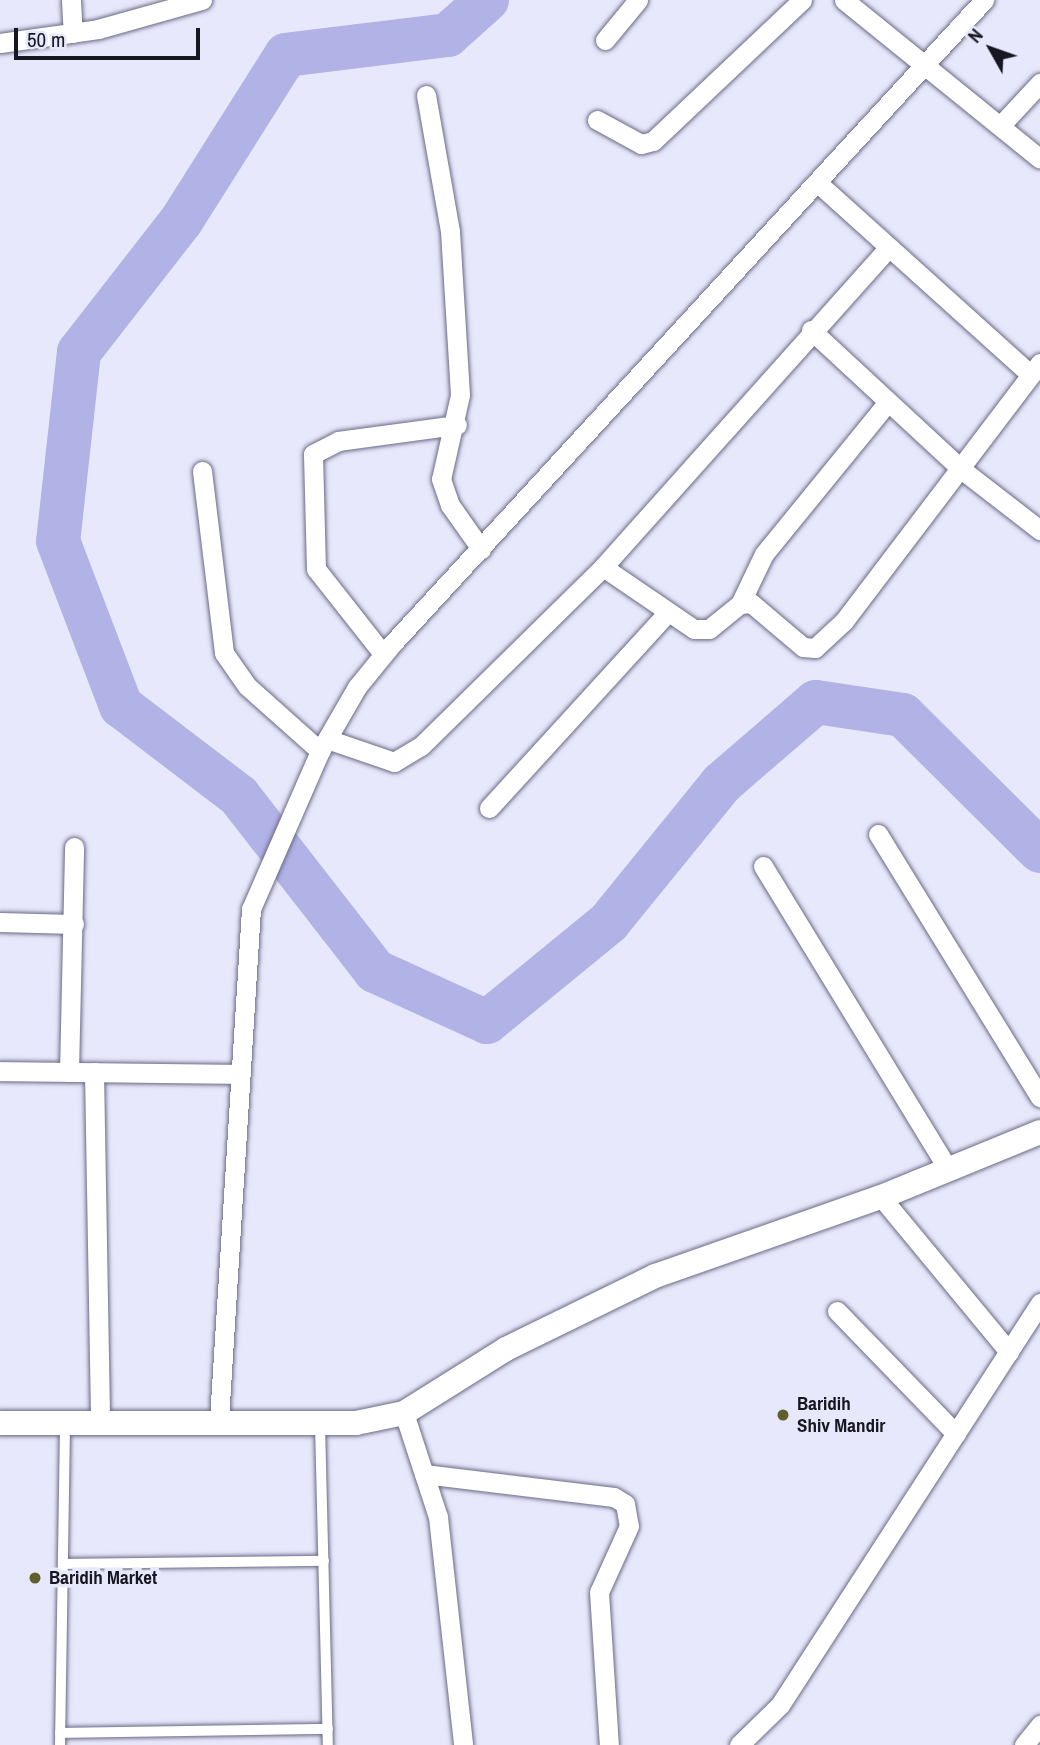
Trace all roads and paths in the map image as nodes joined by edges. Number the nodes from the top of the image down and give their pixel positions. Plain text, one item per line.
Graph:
1 (71, 0) edge
2 (638, 0) edge
3 (802, 0) edge
4 (844, 0) edge
5 (984, 0) edge
6 (190, 2) edge
7 (73, 33) junction
8 (605, 40) dead end
9 (0, 43) edge
10 (925, 66) junction
11 (1040, 83) edge
12 (426, 94) dead end
13 (597, 120) dead end
14 (1000, 126) junction
15 (1040, 159) edge
16 (819, 184) junction
17 (888, 247) junction
18 (811, 330) junction
19 (1036, 369) edge
20 (888, 402) junction
21 (457, 425) junction
22 (961, 469) junction
23 (202, 471) dead end
24 (1039, 527) edge
25 (481, 549) junction
26 (603, 568) junction
27 (740, 604) junction
28 (667, 613) junction
29 (383, 654) junction
30 (323, 745) junction
31 (489, 808) dead end
32 (878, 834) dead end
33 (74, 847) dead end
34 (763, 866) dead end
35 (0, 922) edge
36 (74, 924) junction
37 (0, 1071) edge
38 (69, 1072) junction
39 (94, 1072) junction
40 (237, 1074) junction
41 (1040, 1097) edge
42 (1040, 1132) edge
43 (948, 1169) junction
44 (881, 1198) junction
45 (1040, 1303) edge
46 (837, 1311) dead end
47 (1009, 1352) junction
48 (404, 1413) junction
49 (219, 1419) junction
50 (100, 1421) junction
51 (65, 1422) junction
52 (320, 1422) junction
53 (0, 1423) edge
54 (956, 1434) junction
55 (424, 1474) junction
56 (324, 1561) junction
57 (63, 1564) junction
58 (1040, 1725) edge
59 (328, 1729) junction
60 (61, 1732) junction
61 (60, 1745) edge
62 (328, 1745) edge
63 (463, 1745) edge
64 (609, 1745) edge
65 (739, 1745) edge
66 (1024, 1745) edge

1 - 7 street
2 - 8 street
3 - 13 street
4 - 10 street
5 - 10 street
6 - 7 street
7 - 9 street
10 - 14 street
10 - 16 street
11 - 14 street
12 - 21 street
14 - 15 street
16 - 17 street
16 - 25 street
17 - 18 street
17 - 19 street
18 - 20 street
18 - 26 street
19 - 22 street
20 - 22 street
20 - 27 street
21 - 25 street
21 - 29 street
22 - 24 street
22 - 27 street
23 - 30 street
25 - 29 street
26 - 28 street
26 - 30 street
27 - 28 street
28 - 31 street
29 - 30 street
30 - 40 street
32 - 41 street
33 - 36 street
34 - 43 street
35 - 36 street
36 - 38 street
37 - 38 street
38 - 39 street
39 - 40 street
39 - 50 street
40 - 49 street
42 - 43 street
43 - 44 street
44 - 47 street
44 - 48 street
45 - 47 street
46 - 54 street
47 - 54 street
48 - 52 street
48 - 55 street
49 - 50 street
49 - 52 street
50 - 51 street
51 - 53 street
51 - 57 lane
52 - 56 lane
54 - 65 street
55 - 63 street
55 - 64 street
56 - 57 lane
56 - 59 lane
57 - 60 lane
58 - 66 street
59 - 60 lane
59 - 62 lane
60 - 61 lane

